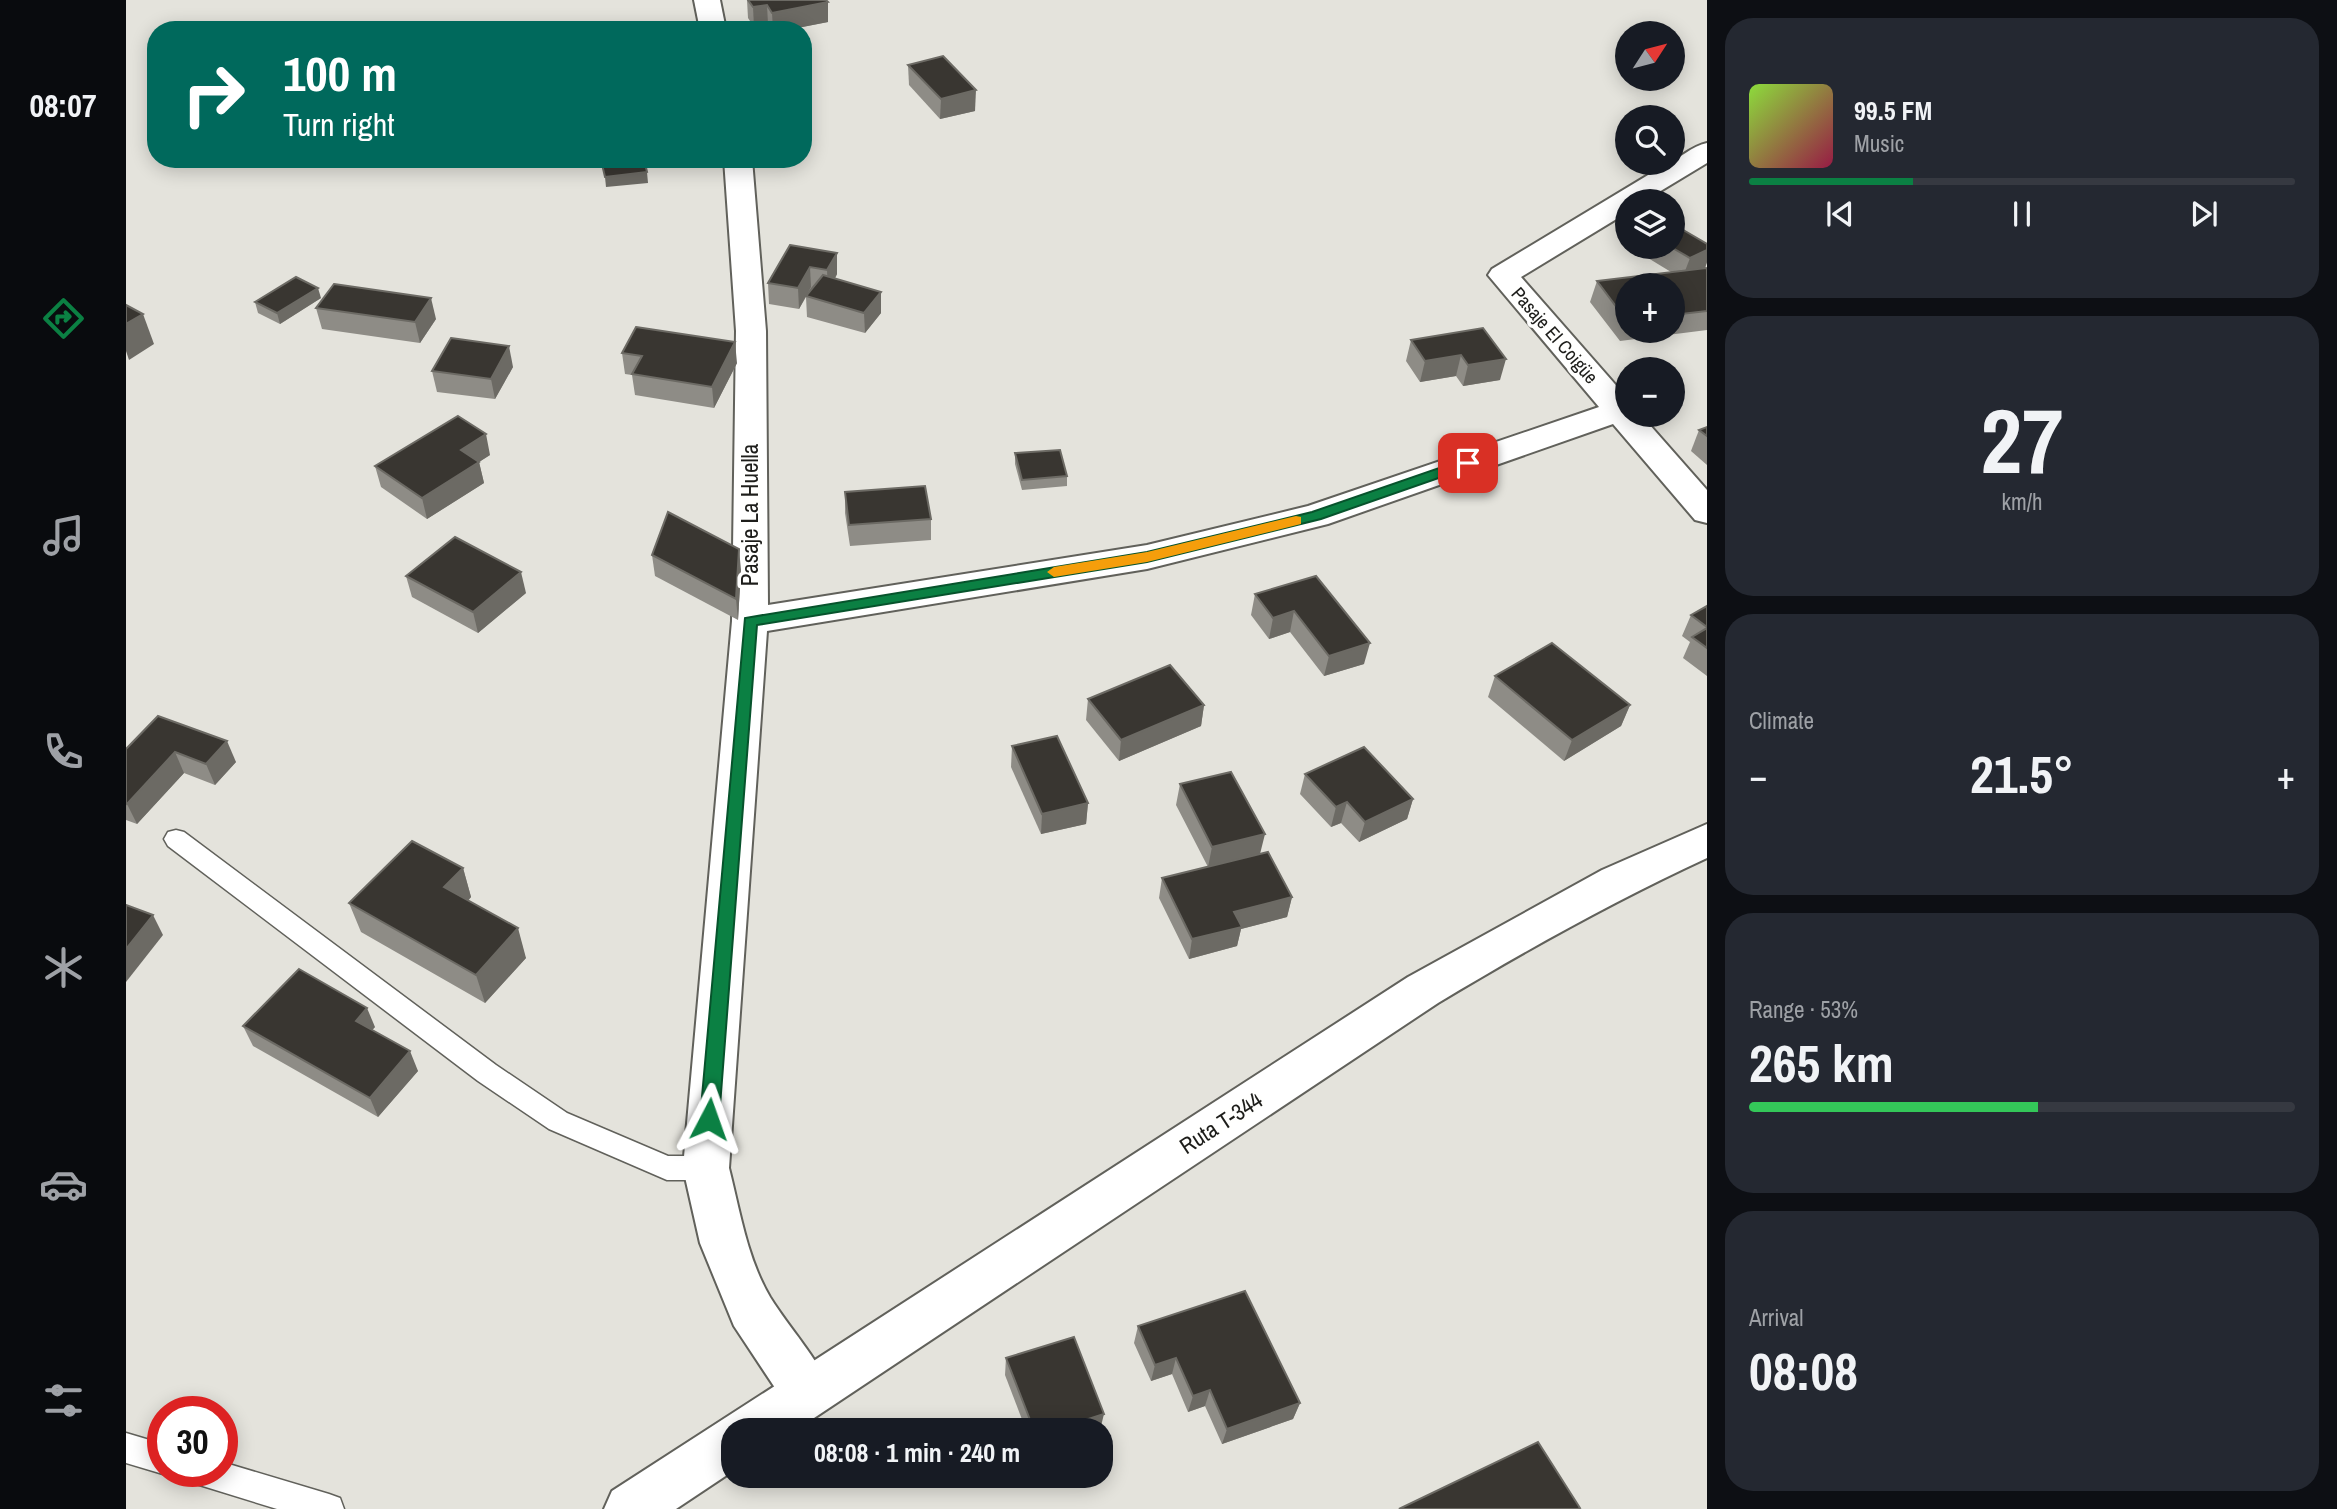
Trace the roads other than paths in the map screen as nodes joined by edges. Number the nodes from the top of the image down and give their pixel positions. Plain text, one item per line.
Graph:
1 (707, 0) edge
2 (711, 21) edge
3 (1707, 151) edge
4 (739, 168) edge
5 (1615, 404) edge
6 (1615, 412) edge
7 (1634, 427) edge
8 (1707, 512) edge
9 (750, 621) junction
10 (176, 839) dead end
11 (1707, 840) edge
12 (706, 1168) junction
13 (807, 1392) junction
14 (768, 1418) edge
15 (126, 1448) edge
16 (721, 1449) edge
17 (147, 1455) edge
18 (238, 1482) edge
19 (329, 1509) edge
20 (630, 1509) edge

1 - 2 street
3 - 5 street, Pasaje El Coigüe
4 - 9 street, Pasaje La Huella
6 - 9 street
7 - 8 street, Pasaje El Coigüe
9 - 12 street, Pasaje La Huella
10 - 12 lane
11 - 13 street, Ruta T-344
12 - 13 street, Pasaje La Huella
13 - 14 street, Ruta T-344
15 - 17 lane
16 - 20 street
18 - 19 lane

